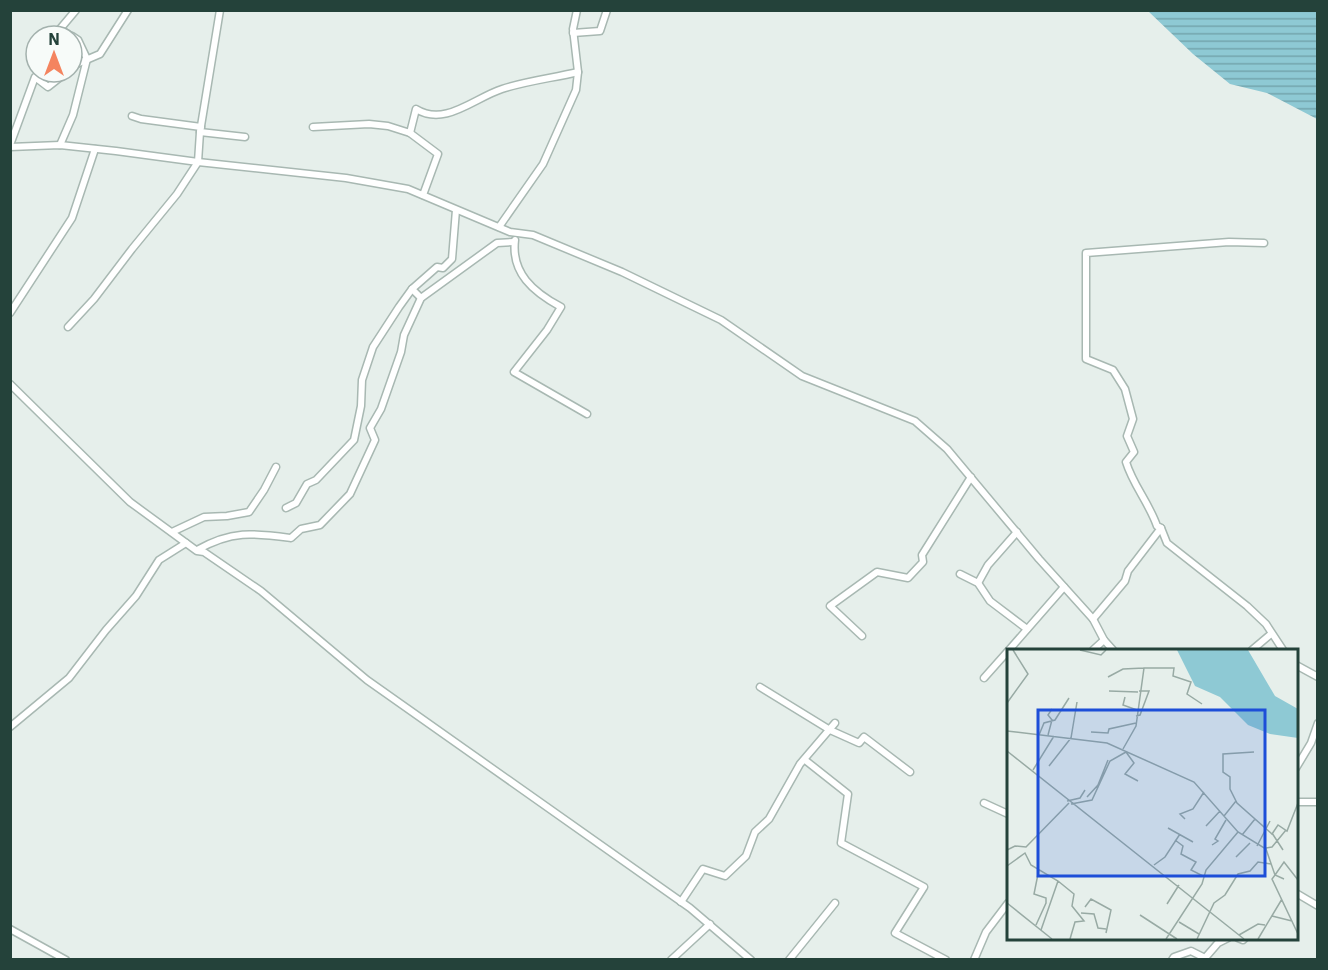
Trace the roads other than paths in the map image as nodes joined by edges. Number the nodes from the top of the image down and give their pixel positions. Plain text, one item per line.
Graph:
1 (76, 10) edge
2 (128, 10) edge
3 (220, 10) edge
4 (577, 10) edge
5 (607, 10) edge
6 (64, 24) edge
7 (573, 33) junction
8 (84, 53) edge
9 (87, 59) junction
10 (84, 60) edge
11 (578, 72) junction
12 (32, 84) edge
13 (132, 116) dead end
14 (314, 127) dead end
15 (201, 130) junction
16 (410, 133) junction
17 (245, 137) dead end
18 (60, 145) junction
19 (10, 146) edge
20 (95, 149) junction
21 (198, 162) junction
22 (423, 195) junction
23 (456, 210) junction
24 (499, 227) junction
25 (514, 233) junction
26 (514, 242) junction
27 (1264, 243) dead end
28 (412, 290) junction
29 (421, 297) junction
30 (10, 313) edge
31 (68, 327) dead end
32 (10, 384) edge
33 (587, 414) dead end
34 (276, 467) dead end
35 (971, 477) junction
36 (286, 508) dead end
37 (1161, 528) junction
38 (172, 532) junction
39 (1017, 532) junction
40 (186, 543) junction
41 (197, 551) junction
42 (960, 574) dead end
43 (978, 583) junction
44 (1064, 587) junction
45 (1093, 619) junction
46 (1027, 629) junction
47 (1271, 634) junction
48 (862, 636) dead end
49 (1104, 640) junction
50 (1011, 649) edge
51 (1095, 649) edge
52 (1111, 649) edge
53 (1254, 649) edge
54 (1282, 649) edge
55 (1007, 653) edge
56 (1298, 666) edge
57 (1317, 677) edge
58 (984, 678) dead end
59 (760, 687) dead end
60 (835, 723) dead end
61 (1317, 723) edge
62 (10, 727) edge
63 (830, 730) junction
64 (805, 760) junction
65 (1298, 765) edge
66 (910, 772) dead end
67 (1298, 802) edge
68 (1317, 802) edge
69 (984, 803) dead end
70 (1007, 814) edge
71 (1298, 894) edge
72 (681, 902) junction
73 (835, 903) dead end
74 (1007, 904) edge
75 (1317, 906) edge
76 (710, 924) junction
77 (10, 929) edge
78 (1226, 940) edge
79 (66, 960) edge
80 (671, 960) edge
81 (751, 960) edge
82 (789, 960) edge
83 (946, 960) edge
84 (974, 960) edge
85 (1172, 960) edge

1 - 6 street
2 - 9 street
3 - 15 street
4 - 7 street
5 - 7 street
7 - 11 street
8 - 9 street
9 - 10 street
9 - 18 street
11 - 16 street
11 - 24 street
12 - 19 street
13 - 15 street
14 - 16 street
15 - 17 street
15 - 21 street
16 - 22 street
18 - 19 street
18 - 20 street
20 - 21 street
20 - 30 street
21 - 22 street
21 - 31 street
22 - 23 street
23 - 24 street
23 - 28 street
24 - 25 street
25 - 26 street
25 - 35 street
26 - 29 street
26 - 33 street
27 - 37 street
28 - 29 street
28 - 36 street
29 - 41 street
32 - 38 street
34 - 38 street
35 - 39 street
35 - 48 street
37 - 45 street
37 - 47 street
38 - 40 street
39 - 43 street
39 - 44 street
40 - 41 street
40 - 62 street
41 - 72 street
42 - 43 street
43 - 46 street
44 - 45 street
44 - 46 street
45 - 49 street
46 - 50 street
47 - 53 street
47 - 54 street
49 - 51 street
49 - 52 street
55 - 58 street
56 - 57 street
59 - 63 street
60 - 63 street
61 - 65 street
63 - 64 street
63 - 66 street
64 - 72 street
64 - 83 street
67 - 68 street
69 - 70 street
71 - 75 street
72 - 76 street
73 - 82 street
74 - 84 street
76 - 80 street
76 - 81 street
77 - 79 street
78 - 85 street

